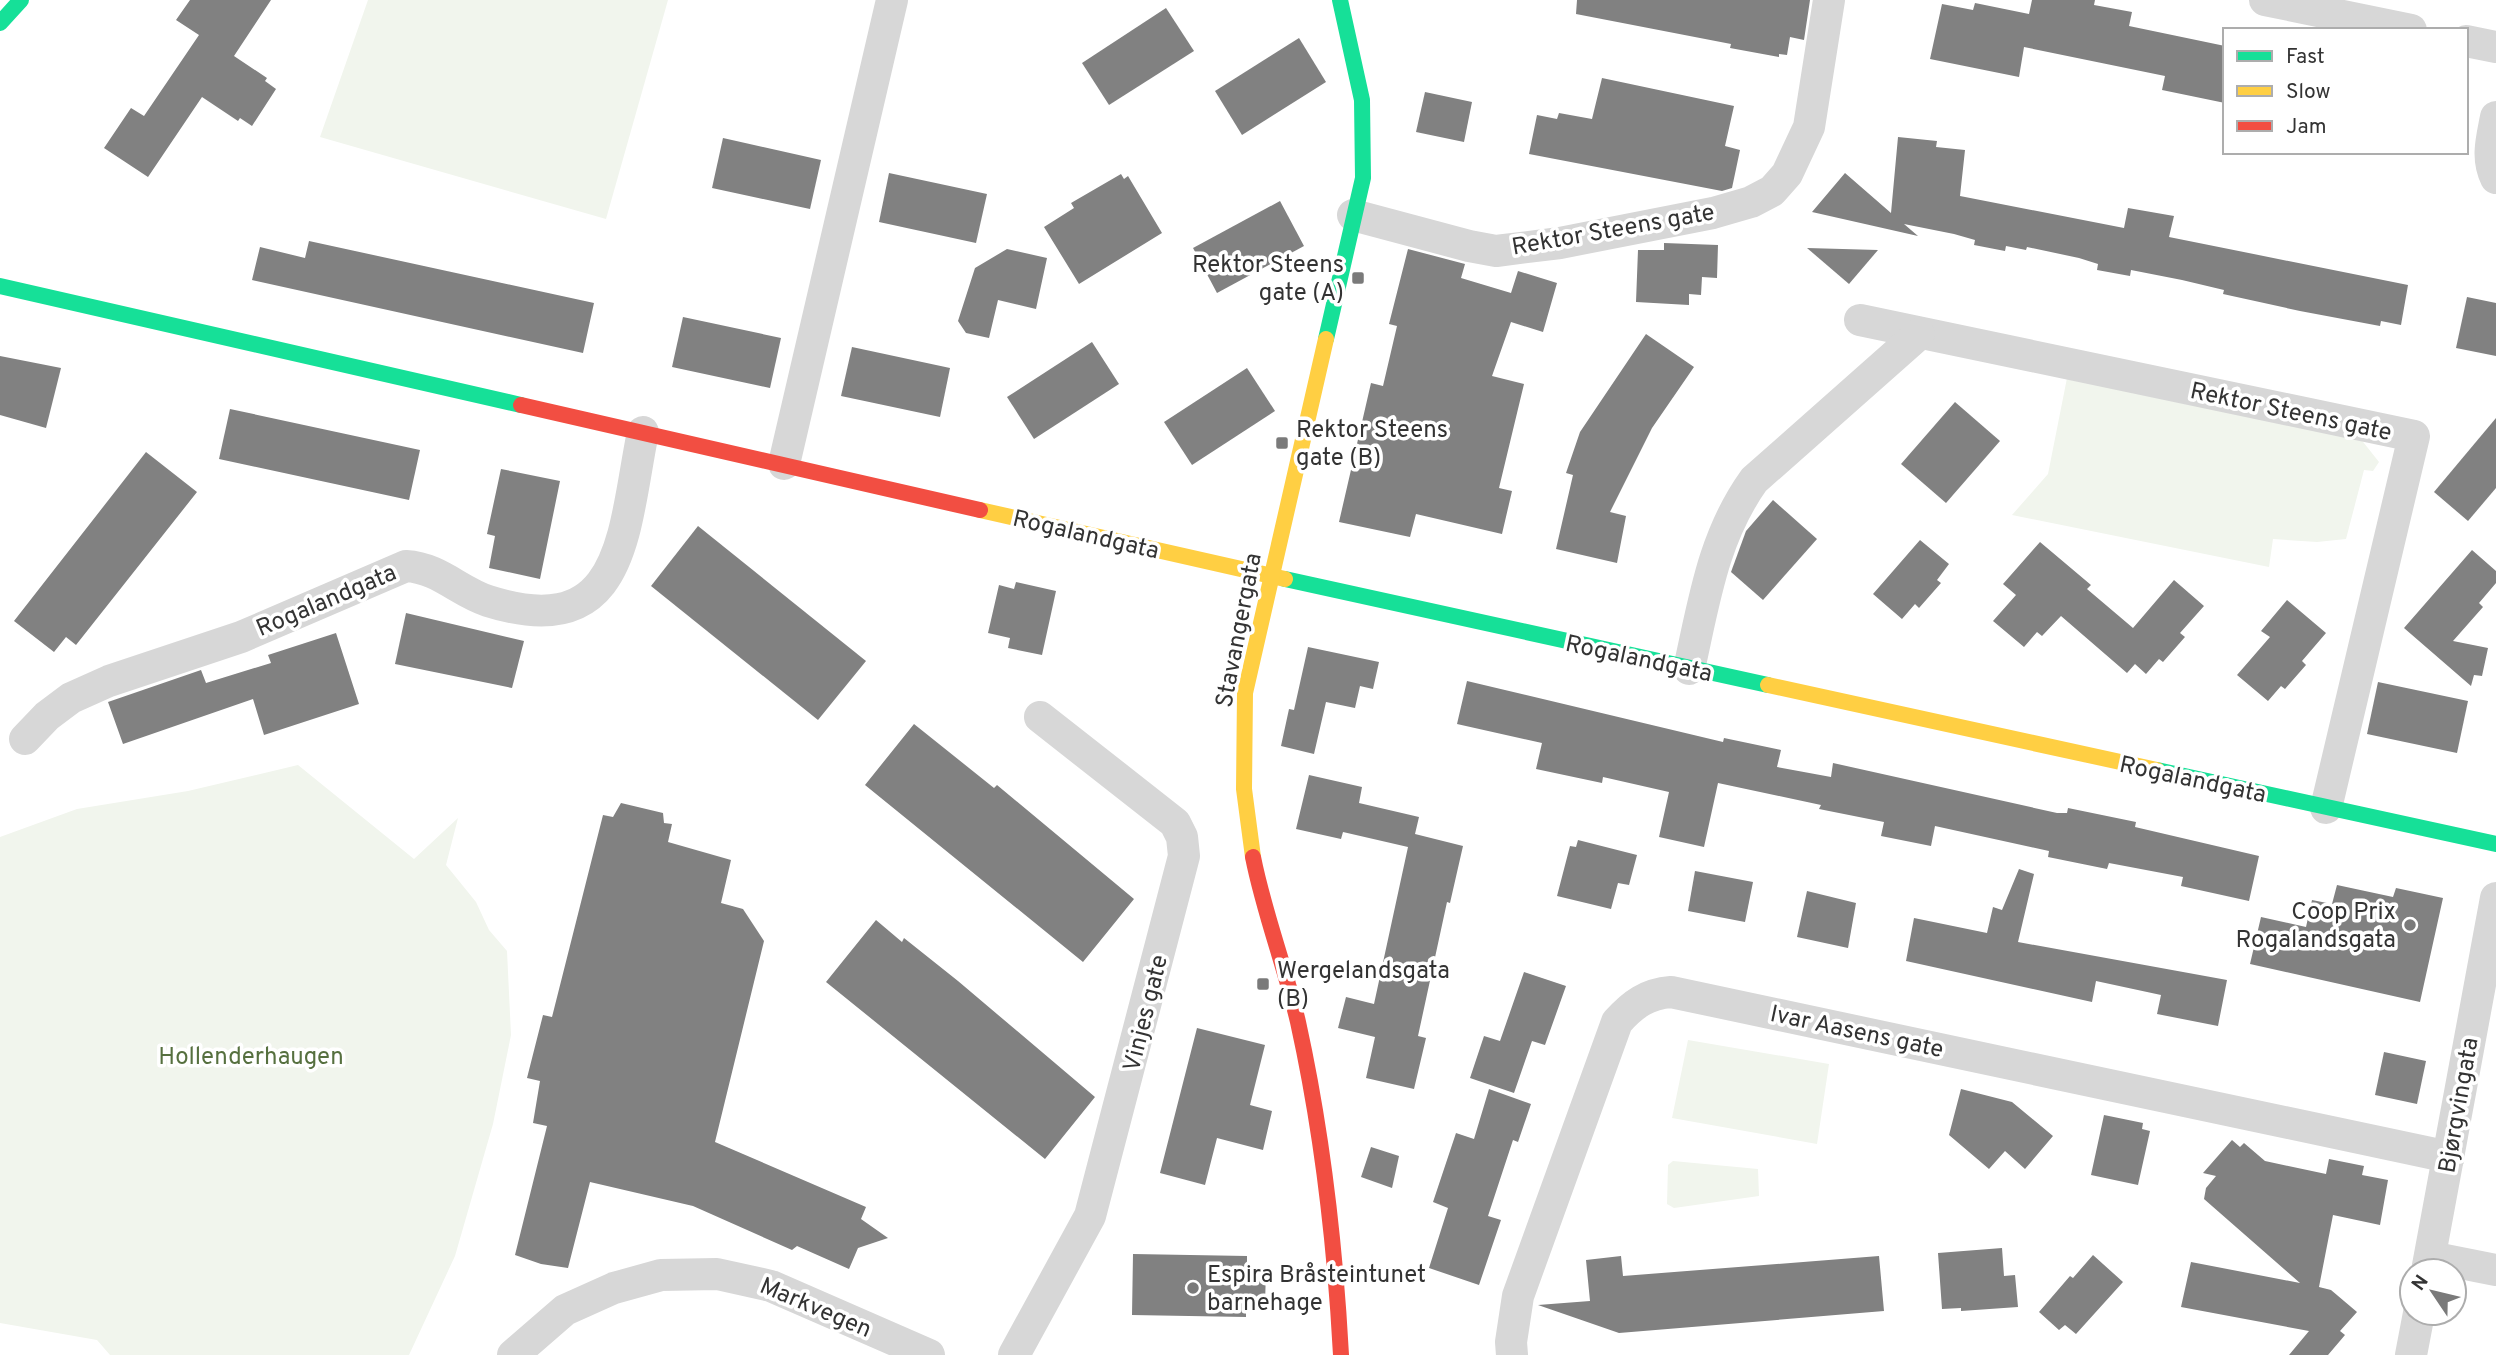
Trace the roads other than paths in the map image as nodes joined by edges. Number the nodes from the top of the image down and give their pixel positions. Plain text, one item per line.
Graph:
1 (21, 0) edge
2 (892, 0) edge
3 (1340, 0) edge
4 (1829, 0) edge
5 (2265, 0) edge
6 (0, 23) edge
7 (2402, 28) edge
8 (2468, 41) edge
9 (2496, 47) edge
10 (2496, 117) edge
11 (2496, 178) edge
12 (1353, 215) junction
13 (0, 286) edge
14 (1860, 320) dead end
15 (1919, 334) junction
16 (643, 432) junction
17 (784, 464) junction
18 (1270, 576) junction
19 (1689, 669) junction
20 (1040, 717) dead end
21 (25, 739) dead end
22 (2326, 808) junction
23 (2496, 844) edge
24 (2496, 898) edge
25 (2449, 1157) junction
26 (2430, 1257) edge
27 (2468, 1267) edge
28 (2496, 1270) edge
29 (2416, 1327) edge
30 (513, 1355) edge
31 (929, 1355) edge
32 (1013, 1355) edge
33 (1341, 1355) edge
34 (1512, 1355) edge
35 (2411, 1355) edge

1 - 6 street
2 - 17 street
3 - 12 street, Stavangergata
4 - 12 street, Rektor Steens gate
5 - 7 street
8 - 9 street
10 - 11 street
12 - 18 street, Stavangergata
13 - 16 street, Rogalandgata
14 - 15 street, Rektor Steens gate
15 - 19 street
15 - 22 street, Rektor Steens gate
16 - 17 street, Rogalandgata
16 - 21 street, Rogalandgata
17 - 18 street, Rogalandgata
18 - 19 street, Rogalandgata
18 - 33 street, Stavangergata
19 - 22 street, Rogalandgata
20 - 32 street, Vinjes gate
22 - 23 street, Rogalandgata
24 - 25 street, Bjørgvingata
25 - 26 street, Bjørgvingata
25 - 34 street, Ivar Aasens gate
27 - 28 street
29 - 35 street
30 - 31 street, Markvegen

